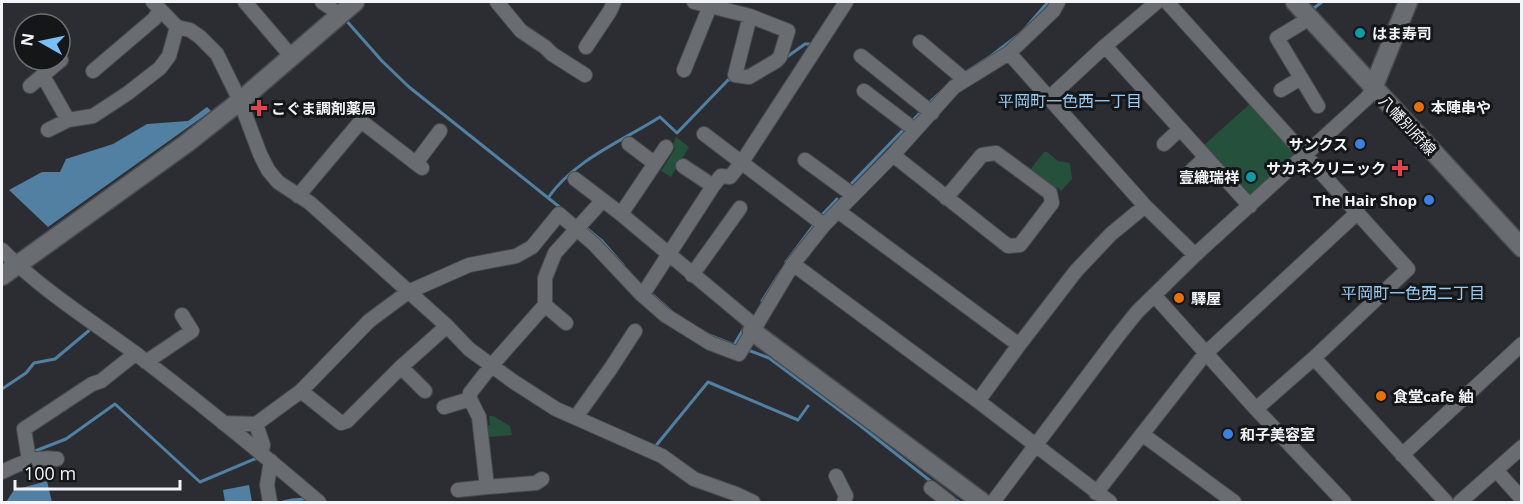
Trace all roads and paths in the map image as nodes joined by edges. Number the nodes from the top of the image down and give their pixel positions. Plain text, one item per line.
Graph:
1 (245, 2) edge
2 (322, 2) edge
3 (354, 2) edge
4 (497, 2) edge
5 (614, 2) edge
6 (694, 2) edge
7 (846, 2) edge
8 (1058, 2) edge
9 (1157, 2) edge
10 (1167, 2) edge
11 (1295, 2) edge
12 (1408, 2) edge
13 (157, 6) edge
14 (719, 6) edge
15 (338, 16) junction
16 (750, 16) junction
17 (1311, 18) junction
18 (177, 27) junction
19 (928, 44) dead end
20 (1105, 46) junction
21 (586, 47) dead end
22 (1009, 53) junction
23 (291, 56) junction
24 (861, 56) dead end
25 (93, 70) dead end
26 (684, 70) dead end
27 (48, 72) edge
28 (585, 75) dead end
29 (43, 76) junction
30 (1301, 78) junction
31 (964, 80) junction
32 (30, 86) dead end
33 (1373, 88) junction
34 (1281, 90) dead end
35 (864, 91) dead end
36 (1049, 98) junction
37 (240, 101) junction
38 (1318, 106) dead end
39 (932, 113) junction
40 (68, 120) junction
41 (1180, 129) junction
42 (48, 130) dead end
43 (915, 130) junction
44 (440, 131) dead end
45 (704, 134) dead end
46 (629, 144) dead end
47 (1164, 144) dead end
48 (666, 147) dead end
49 (893, 155) junction
50 (1306, 155) junction
51 (1206, 157) junction
52 (812, 161) dead end
53 (742, 162) junction
54 (654, 163) junction
55 (683, 166) dead end
56 (1191, 171) dead end
57 (575, 179) dead end
58 (713, 186) junction
59 (853, 195) junction
60 (298, 196) junction
61 (946, 198) junction
62 (602, 201) junction
63 (1145, 206) junction
64 (1250, 206) junction
65 (740, 208) dead end
66 (838, 211) junction
67 (1358, 212) junction
68 (621, 214) junction
69 (824, 225) junction
70 (580, 226) junction
71 (1521, 249) edge
72 (2, 250) edge
73 (668, 255) junction
74 (1196, 255) junction
75 (793, 264) junction
76 (17, 265) junction
77 (692, 275) junction
78 (2, 276) edge
79 (644, 291) junction
80 (408, 292) junction
81 (1154, 295) junction
82 (545, 305) junction
83 (182, 315) dead end
84 (566, 323) dead end
85 (447, 326) junction
86 (753, 328) junction
87 (627, 335) dead end
88 (1521, 344) edge
89 (1019, 345) junction
90 (1206, 354) junction
91 (140, 358) junction
92 (1314, 358) junction
93 (492, 365) junction
94 (401, 367) junction
95 (301, 391) junction
96 (425, 391) dead end
97 (470, 399) junction
98 (978, 401) junction
99 (444, 407) dead end
100 (1256, 409) junction
101 (576, 417) junction
102 (223, 423) junction
103 (256, 424) junction
104 (1142, 434) junction
105 (1035, 446) junction
106 (1521, 447) edge
107 (1402, 455) junction
108 (266, 458) junction
109 (57, 459) dead end
110 (28, 460) junction
111 (1496, 470) junction
112 (2, 472) edge
113 (836, 476) dead end
114 (542, 479) dead end
115 (487, 487) junction
116 (931, 488) dead end
117 (458, 490) dead end
118 (1096, 493) junction
119 (1521, 499) edge
120 (270, 502) edge
121 (319, 502) edge
122 (753, 502) edge
123 (844, 502) edge
124 (949, 502) edge
125 (982, 502) edge
126 (993, 502) edge
127 (1110, 502) edge
128 (1234, 502) edge
129 (1343, 502) edge
130 (1446, 502) edge
131 (1460, 502) edge

1 - 23 street
2 - 15 street
3 - 15 street
4 - 28 street
5 - 21 street
6 - 14 street
7 - 53 street
8 - 22 street
9 - 20 street
10 - 50 street
11 - 17 street, 八幡別府線
12 - 33 street
13 - 18 street
13 - 25 street
14 - 16 street
14 - 26 street
15 - 23 street
16 - 16 street
17 - 30 street
17 - 33 street, 八幡別府線
18 - 37 street
18 - 40 street
19 - 31 street
20 - 36 street
20 - 41 street
22 - 31 street
22 - 36 street
23 - 37 street
24 - 39 street
27 - 29 street
29 - 32 street
29 - 40 street
30 - 34 street
30 - 38 street
31 - 39 street
33 - 50 street
33 - 71 street, 八幡別府線
35 - 43 street
36 - 63 street
37 - 60 street
37 - 76 street
39 - 43 street
40 - 42 street
41 - 47 street
41 - 51 street
43 - 49 street
44 - 60 street
45 - 53 street
46 - 54 street
48 - 54 street
49 - 59 street
49 - 61 street
50 - 64 street
50 - 67 street
51 - 56 street
51 - 64 street
52 - 59 street
53 - 58 street
53 - 69 street
54 - 68 street
55 - 58 street
57 - 62 street
58 - 73 street
59 - 66 street
60 - 80 street
61 - 61 street
62 - 68 street
62 - 70 street
63 - 74 street
63 - 89 street
64 - 74 street
65 - 77 street
66 - 69 street
66 - 89 street
67 - 90 street
67 - 92 street
68 - 73 street
69 - 75 street
70 - 79 street
70 - 80 street
70 - 82 street
72 - 76 street
73 - 77 street
73 - 79 street
74 - 81 street
75 - 86 street
75 - 98 street
76 - 78 street
76 - 91 street
77 - 86 street
79 - 86 street
80 - 85 street
80 - 95 street
81 - 90 street
81 - 105 street
82 - 84 street
82 - 93 street
83 - 91 street
85 - 93 street
85 - 94 street
86 - 125 street
87 - 101 street
88 - 107 street
89 - 98 street
90 - 100 street
90 - 104 street
91 - 102 street
91 - 110 street
92 - 100 street
92 - 107 street
93 - 97 street
93 - 101 street
94 - 95 street
94 - 96 street
95 - 103 street
97 - 99 street
97 - 115 street
98 - 105 street
100 - 129 street
101 - 122 street
102 - 103 street
102 - 108 street
103 - 108 street
104 - 118 street
104 - 128 street
105 - 118 street
105 - 126 street
106 - 111 street
107 - 130 street
108 - 120 street
108 - 121 street
109 - 110 street
110 - 112 street
111 - 119 street
111 - 131 street
113 - 123 street
114 - 115 street
115 - 117 street
116 - 124 street
118 - 127 street

